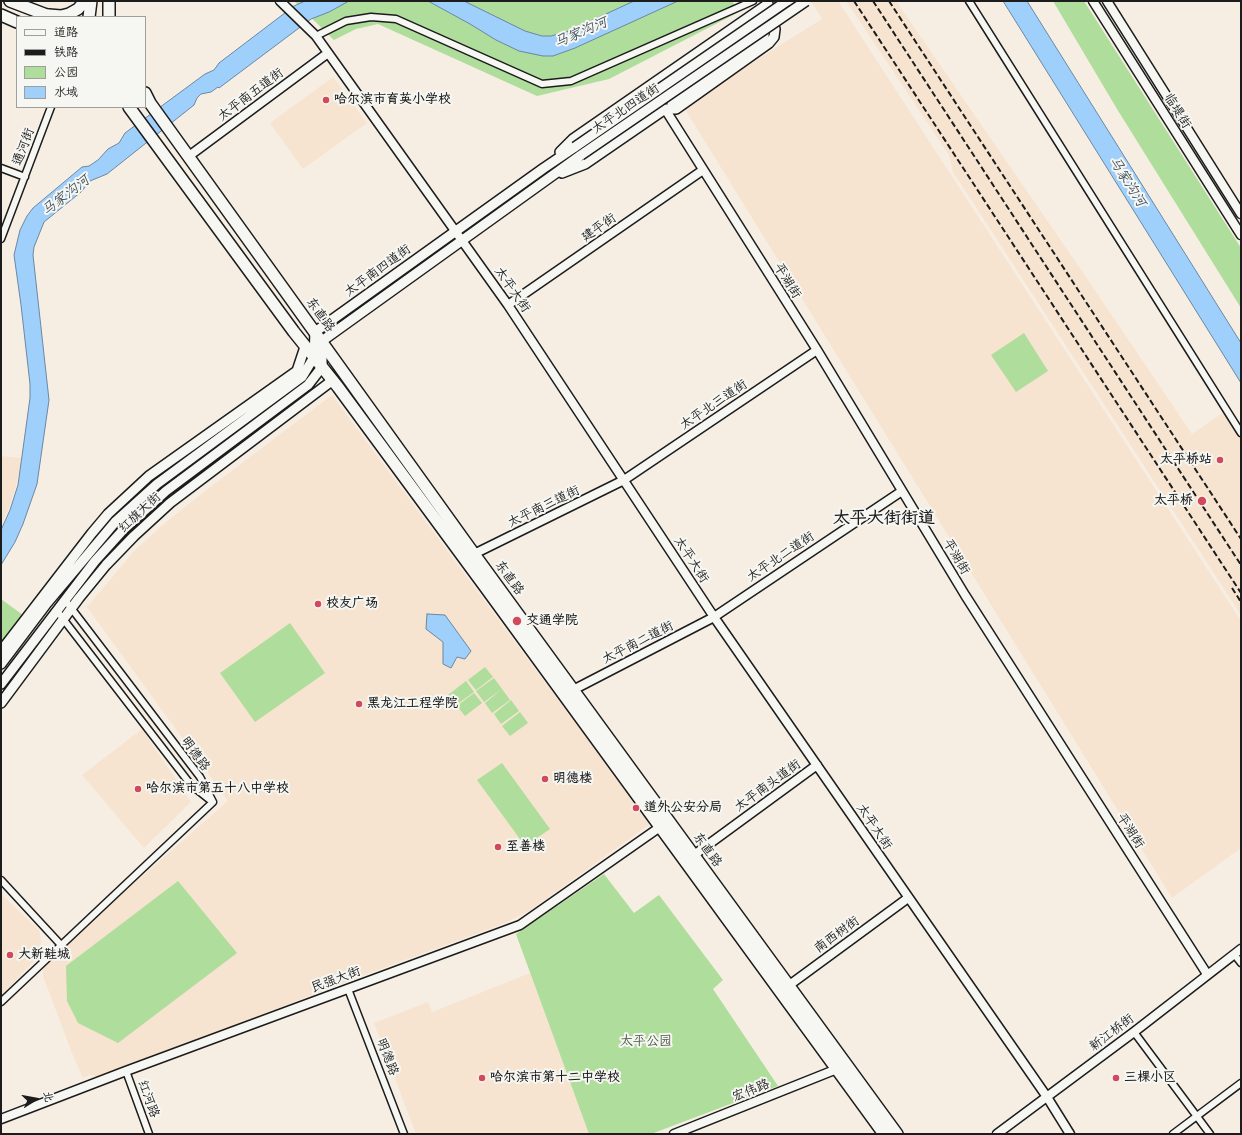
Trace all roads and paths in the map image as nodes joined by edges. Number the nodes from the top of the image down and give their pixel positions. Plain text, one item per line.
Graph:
1 (10, 1) edge
2 (85, 1) edge
3 (91, 1) edge
4 (109, 1) edge
5 (280, 1) edge
6 (753, 1) edge
7 (787, 1) edge
8 (806, 1) edge
9 (969, 1) edge
10 (1093, 1) edge
11 (1107, 1) edge
12 (764, 4) edge
13 (44, 14) junction
14 (1, 16) edge
15 (52, 16) edge
16 (89, 16) edge
17 (109, 16) edge
18 (16, 22) edge
19 (316, 36) junction
20 (328, 53) junction
21 (148, 98) edge
22 (51, 108) edge
23 (665, 109) junction
24 (132, 111) edge
25 (190, 156) junction
26 (1, 168) edge
27 (544, 168) junction
28 (703, 170) junction
29 (24, 177) junction
30 (546, 180) junction
31 (1241, 214) edge
32 (455, 232) junction
33 (1241, 235) edge
34 (1, 239) edge
35 (462, 241) junction
36 (508, 305) junction
37 (315, 332) junction
38 (322, 341) junction
39 (305, 347) junction
40 (818, 350) junction
41 (314, 357) junction
42 (322, 367) junction
43 (333, 380) junction
44 (1241, 433) edge
45 (624, 480) junction
46 (902, 491) junction
47 (474, 554) junction
48 (65, 600) junction
49 (71, 609) junction
50 (57, 611) junction
51 (714, 617) junction
52 (63, 619) junction
53 (1, 652) edge
54 (1, 664) edge
55 (1, 684) edge
56 (572, 690) junction
57 (1, 702) edge
58 (817, 765) junction
59 (213, 802) junction
60 (660, 827) junction
61 (694, 855) junction
62 (1, 880) edge
63 (908, 898) junction
64 (61, 945) junction
65 (1238, 952) edge
66 (1241, 963) edge
67 (1208, 974) junction
68 (784, 988) junction
69 (348, 989) junction
70 (1, 1002) edge
71 (1134, 1032) junction
72 (837, 1069) junction
73 (126, 1071) junction
74 (1241, 1083) edge
75 (1047, 1097) junction
76 (1197, 1116) junction
77 (1, 1119) edge
78 (149, 1134) edge
79 (404, 1134) edge
80 (674, 1134) edge
81 (884, 1134) edge
82 (898, 1134) edge
83 (997, 1134) edge
84 (1070, 1134) edge
85 (1173, 1134) edge
86 (1210, 1134) edge

1 - 13 highway
2 - 13 highway
3 - 16 highway
4 - 17 highway
5 - 19 street, 太平大街
6 - 19 street
7 - 27 main road, 太平北四道街, bridge
8 - 30 main road, 太平北四道街, bridge
9 - 44 street
10 - 33 street, 临堤街
11 - 31 street, 临堤街
12 - 23 main road
12 - 27 main road
13 - 15 highway
14 - 18 highway
19 - 20 street, 太平大街
20 - 25 street, 太平南五道街
20 - 32 street, 太平大街
21 - 25 highway, 东直路
22 - 29 street, 通河街
23 - 28 street, 平湖街
23 - 30 main road
24 - 39 highway, 东直路
25 - 37 highway, 东直路
26 - 29 street
27 - 32 main road, 太平北四道街
28 - 36 street, 建平街
28 - 40 street, 平湖街
29 - 34 street, 通河街
30 - 35 main road, 太平北四道街
32 - 35 street, 太平大街
32 - 37 main road, 太平南四道街
35 - 36 street, 太平大街
35 - 38 main road, 太平南四道街
36 - 45 street, 太平大街
37 - 38 highway, 东直路
37 - 41 main road
38 - 42 main road
38 - 47 highway, 东直路
39 - 41 highway, 东直路
39 - 53 main road, 红旗大街
40 - 45 street, 太平北三道街
40 - 46 street, 平湖街
41 - 42 highway, 东直路
41 - 54 main road, 红旗大街
42 - 43 highway, 东直路
42 - 48 main road, 红旗大街
43 - 49 main road, 红旗大街
43 - 60 highway, 东直路
45 - 47 street, 太平南三道街
45 - 51 street, 太平大街
46 - 51 street, 太平北二道街
46 - 67 street, 平湖街
47 - 56 highway, 东直路
48 - 49 street, 明德路
48 - 50 main road, 红旗大街
49 - 52 main road, 红旗大街
49 - 59 street, 明德路
50 - 52 street, 明德路
50 - 55 main road, 红旗大街
51 - 56 street, 太平南二道街
51 - 58 street, 太平大街
52 - 57 main road, 红旗大街
52 - 59 street, 明德路
56 - 61 highway, 东直路
58 - 61 street, 太平南头道街
58 - 63 street, 太平大街
59 - 64 street
60 - 68 highway, 东直路
60 - 69 street, 民强大街
61 - 68 highway, 东直路
62 - 64 street
63 - 68 street, 南西树街
63 - 75 street, 太平大街
64 - 70 street
65 - 66 street
65 - 67 street, 新江桥街
67 - 71 street, 新江桥街
68 - 72 highway, 东直路
68 - 82 highway, 东直路
69 - 73 street, 民强大街
69 - 79 street, 明德路
71 - 75 street, 新江桥街
71 - 76 street
72 - 80 street, 宏伟路
72 - 81 highway, 东直路
73 - 77 street, 民强大街
73 - 78 street, 红河路
74 - 76 street
75 - 83 street, 新江桥街
75 - 84 street, 太平大街
76 - 85 street
76 - 86 street

